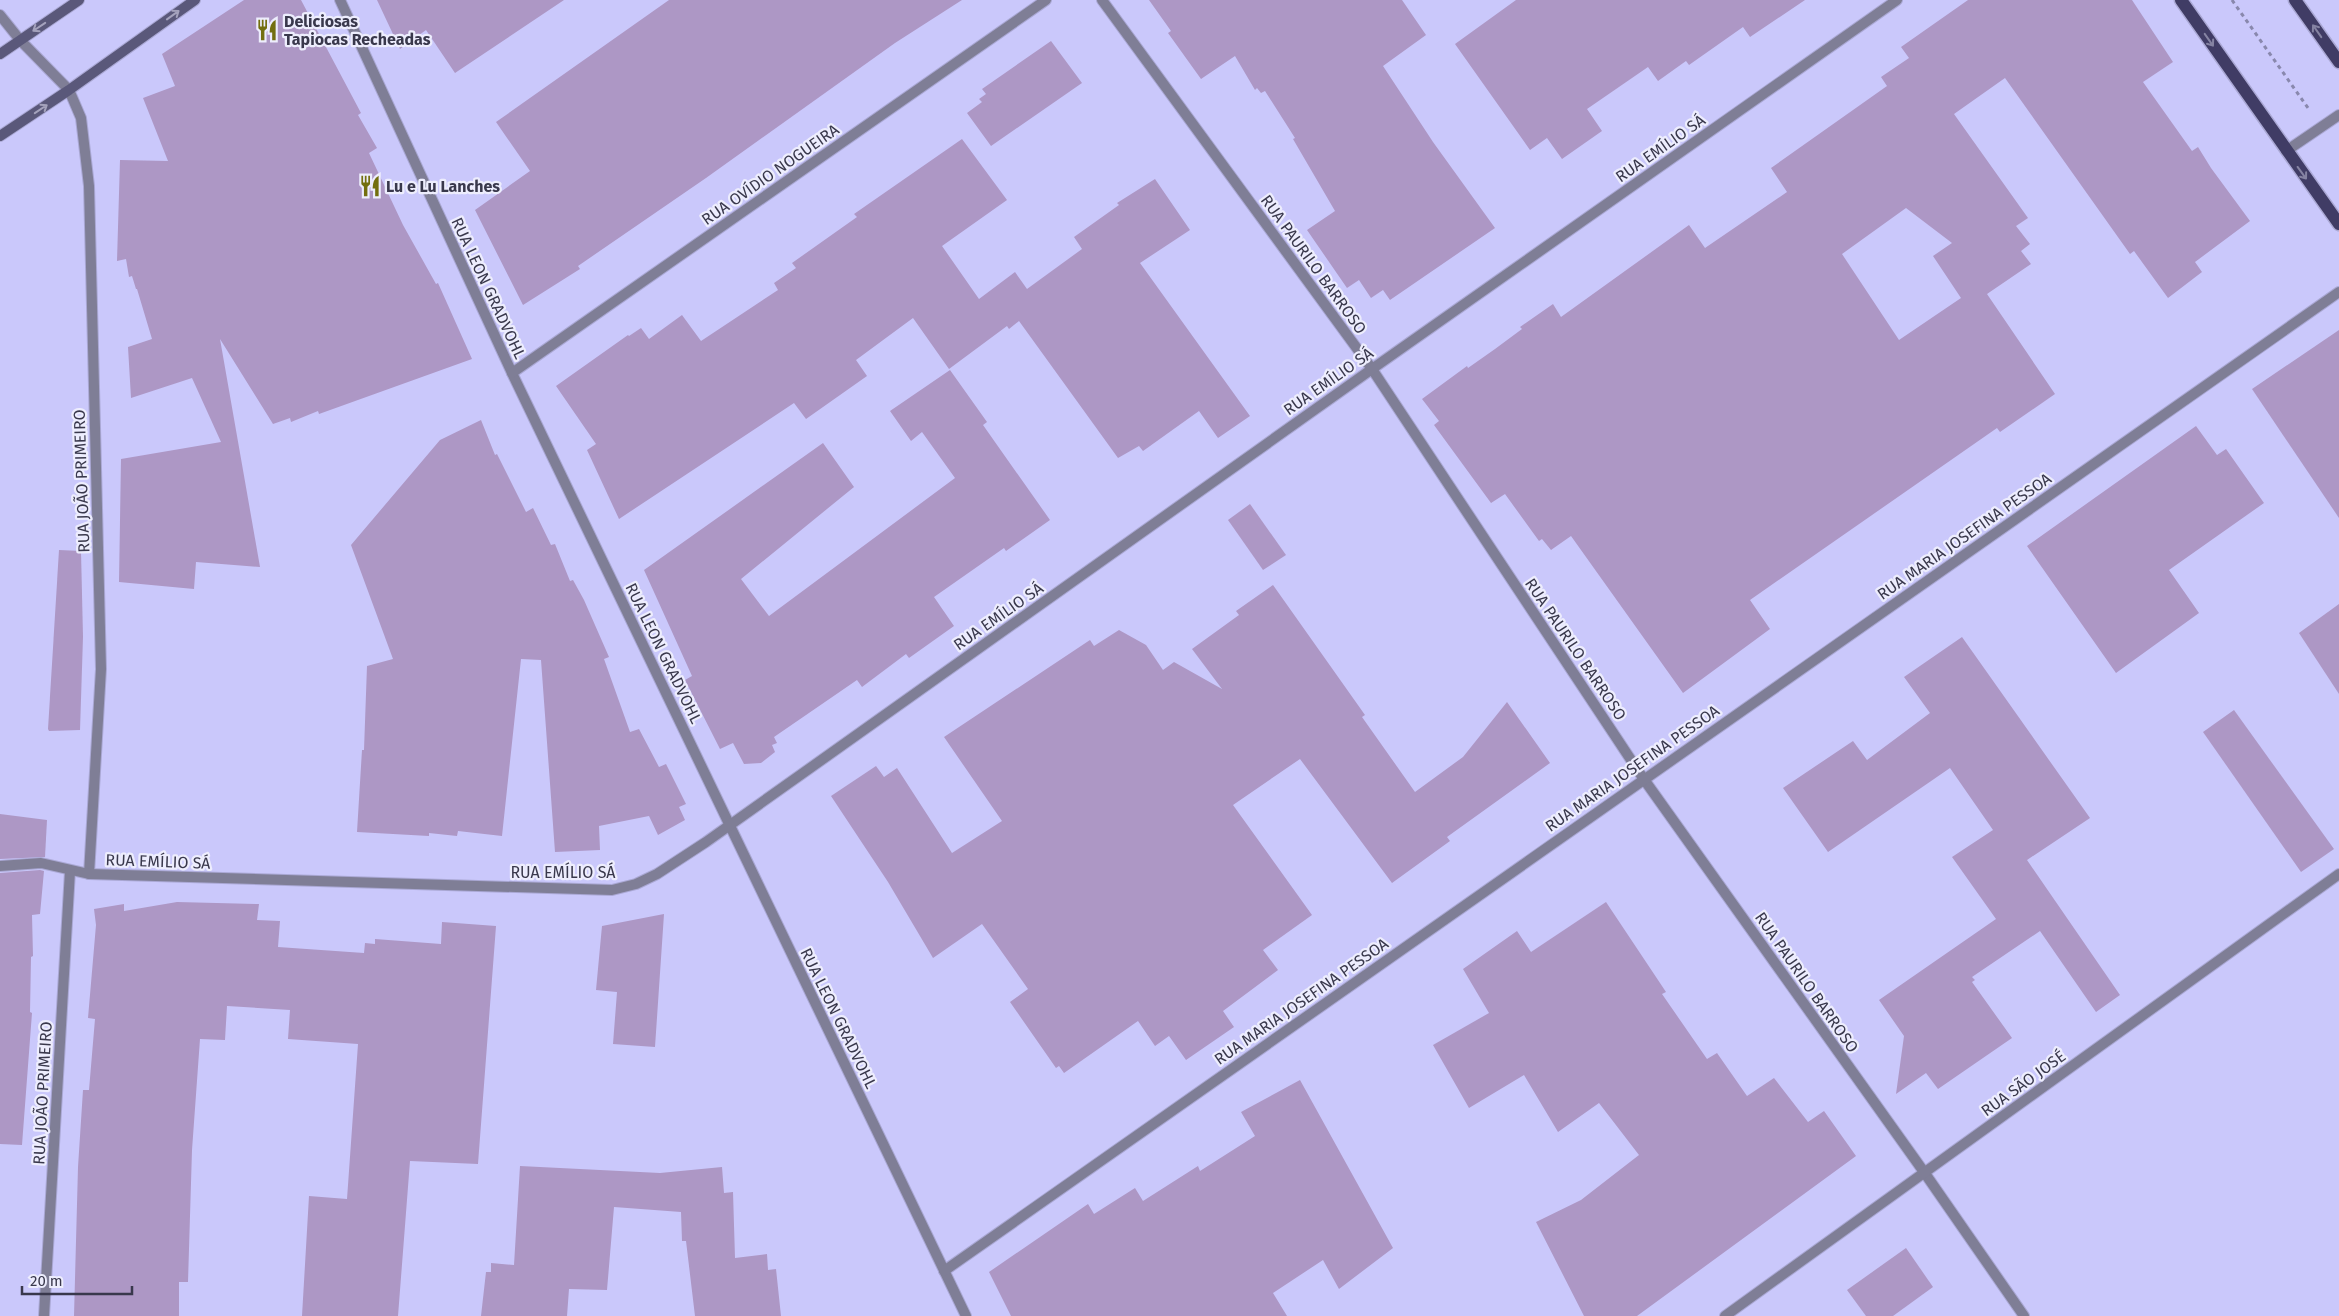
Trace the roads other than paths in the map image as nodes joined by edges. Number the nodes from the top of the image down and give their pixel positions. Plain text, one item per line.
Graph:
1 (79, 0) edge
2 (195, 0) edge
3 (340, 0) edge
4 (1046, 0) edge
5 (1102, 0) edge
6 (1897, 0) edge
7 (2181, 0) edge
8 (2295, 0) edge
9 (0, 15) edge
10 (20, 40) junction
11 (0, 54) edge
12 (2339, 62) edge
13 (69, 90) junction
14 (2339, 115) edge
15 (0, 136) edge
16 (2286, 151) junction
17 (2339, 224) edge
18 (2339, 292) edge
19 (1372, 369) junction
20 (512, 373) junction
21 (1644, 778) junction
22 (730, 825) junction
23 (0, 866) edge
24 (70, 871) junction
25 (90, 874) junction
26 (2339, 874) edge
27 (1924, 1172) junction
28 (944, 1271) junction
29 (44, 1316) edge
30 (966, 1316) edge
31 (1725, 1316) edge
32 (2024, 1316) edge

1 -> 10 main road
13 -> 2 main road
3 - 20 street, RUA LEON GRADVOHL
4 - 20 street, RUA OVÍDIO NOGUEIRA
5 - 19 street, RUA PAURILO BARROSO
6 - 19 street, RUA EMÍLIO SÁ
7 -> 16 main road
12 -> 8 main road
9 - 10 street
10 - 11 main road
10 - 13 street
15 -> 13 main road
13 - 25 street, RUA JOÃO PRIMEIRO
14 - 16 street
16 -> 17 main road
18 - 21 street, RUA MARIA JOSEFINA PESSOA
19 - 21 street, RUA PAURILO BARROSO
19 - 22 street, RUA EMÍLIO SÁ
20 - 22 street, RUA LEON GRADVOHL
21 - 27 street, RUA PAURILO BARROSO
21 - 28 street, RUA MARIA JOSEFINA PESSOA
22 - 25 street, RUA EMÍLIO SÁ
22 - 28 street, RUA LEON GRADVOHL
23 - 24 street, RUA EMÍLIO SÁ
24 - 25 street, RUA EMÍLIO SÁ
24 - 29 street, RUA JOÃO PRIMEIRO
26 - 27 street, RUA SÃO JOSÉ
27 - 31 street, RUA SÃO JOSÉ
27 - 32 street, RUA PAURILO BARROSO
28 - 30 street, RUA LEON GRADVOHL

